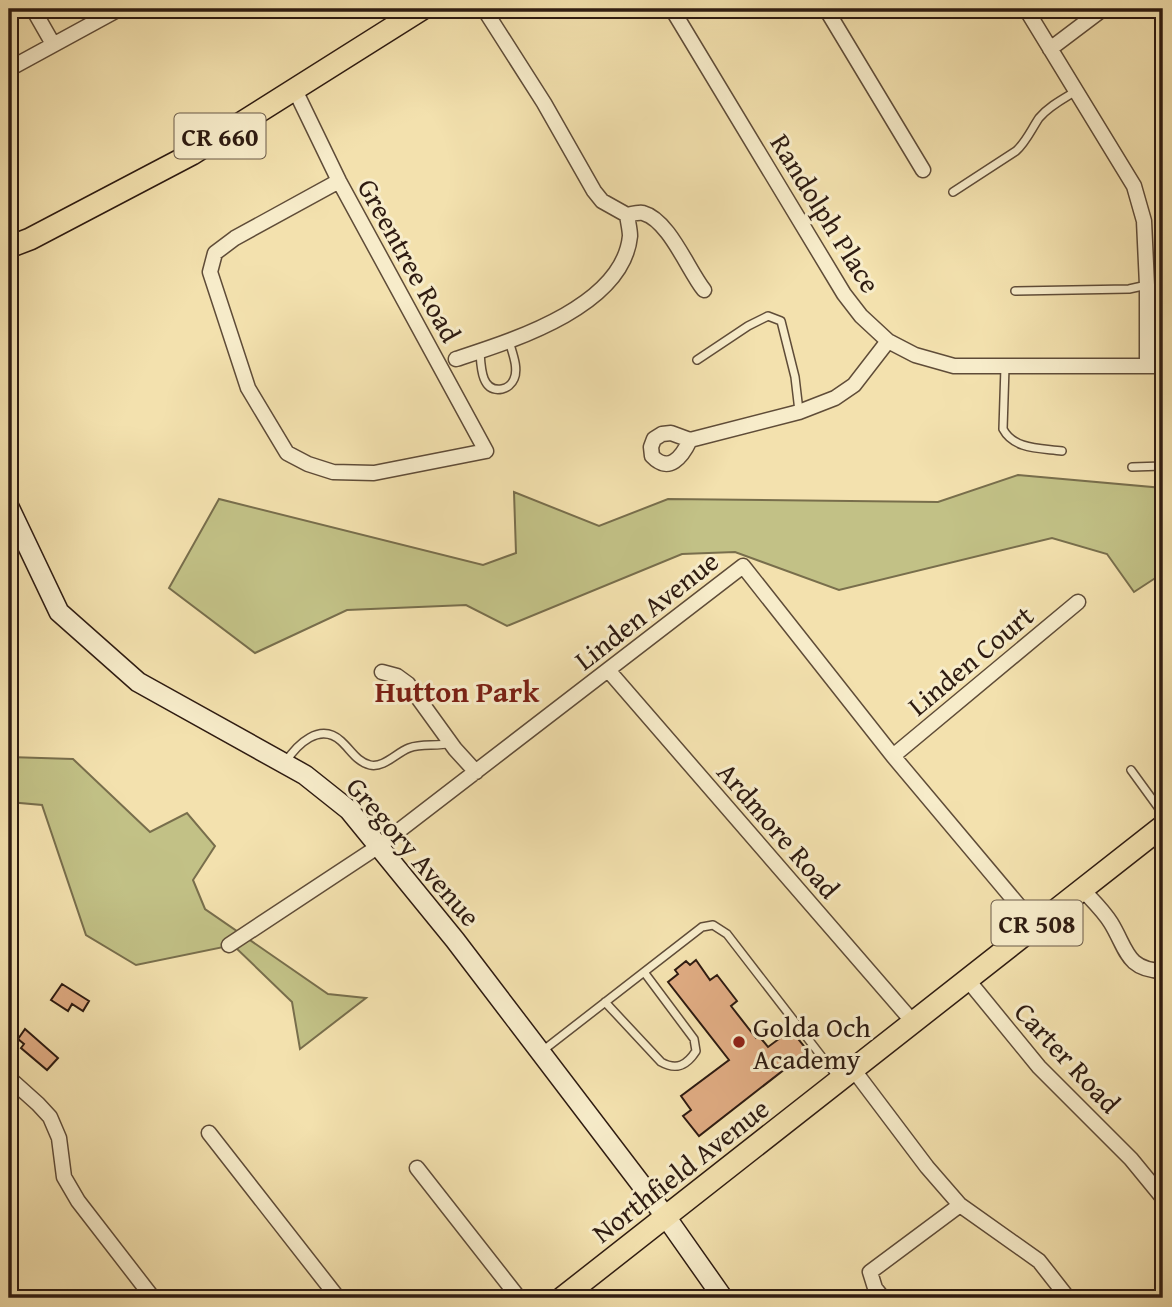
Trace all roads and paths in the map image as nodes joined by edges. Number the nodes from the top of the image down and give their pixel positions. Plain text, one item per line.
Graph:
1 (33, 9) edge
2 (119, 9) edge
3 (422, 9) edge
4 (484, 9) edge
5 (671, 9) edge
6 (826, 9) edge
7 (1026, 9) edge
8 (1103, 9) edge
9 (53, 44) junction
10 (1050, 50) junction
11 (9, 69) edge
12 (295, 90) junction
13 (1076, 91) junction
14 (923, 170) dead end
15 (338, 181) junction
16 (953, 192) dead end
17 (627, 215) junction
18 (9, 247) edge
19 (1147, 285) junction
20 (704, 290) dead end
21 (1015, 291) dead end
22 (509, 341) junction
23 (888, 341) junction
24 (480, 351) junction
25 (456, 359) dead end
26 (697, 360) dead end
27 (1147, 366) junction
28 (1163, 366) edge
29 (1004, 367) junction
30 (799, 412) junction
31 (690, 440) dead end
32 (1062, 451) dead end
33 (1132, 467) dead end
34 (1163, 467) edge
35 (9, 507) edge
36 (1078, 602) dead end
37 (608, 670) junction
38 (382, 672) dead end
39 (451, 743) junction
40 (893, 756) junction
41 (285, 764) junction
42 (1131, 770) dead end
43 (476, 772) junction
44 (1163, 814) edge
45 (1163, 826) edge
46 (379, 846) junction
47 (1082, 889) junction
48 (1035, 926) junction
49 (229, 945) dead end
50 (1163, 971) edge
51 (644, 972) junction
52 (967, 979) junction
53 (605, 1002) junction
54 (913, 1022) junction
55 (541, 1053) junction
56 (846, 1074) junction
57 (9, 1078) edge
58 (209, 1133) dead end
59 (417, 1168) dead end
60 (1163, 1198) edge
61 (960, 1205) junction
62 (666, 1217) junction
63 (153, 1298) edge
64 (338, 1298) edge
65 (519, 1298) edge
66 (562, 1298) edge
67 (723, 1298) edge
68 (883, 1298) edge
69 (1069, 1298) edge

1 - 9 street
2 - 9 street
3 - 12 main road, CR 660
4 - 17 street
5 - 23 street, Randolph Place
6 - 14 street
7 - 10 street
8 - 10 street
9 - 11 street
10 - 13 street
12 - 15 street, Greentree Road
12 - 18 main road, CR 660
13 - 16 lane
13 - 19 street
15 - 15 street, Greentree Road
17 - 20 street
17 - 22 street
19 - 21 lane
19 - 27 street
22 - 24 street
22 - 24 lane
23 - 29 street, Randolph Place
23 - 30 street
24 - 25 street
26 - 30 lane
27 - 28 street, Randolph Place
27 - 29 street, Randolph Place
29 - 32 lane
30 - 31 street
33 - 34 lane
35 - 41 main road, Gregory Avenue
36 - 40 street, Linden Court
37 - 40 street, Linden Avenue
37 - 43 street, Linden Avenue
37 - 54 street, Ardmore Road
38 - 39 street
39 - 41 lane
39 - 43 street
40 - 48 street, Linden Avenue
41 - 46 main road, Gregory Avenue
42 - 44 lane
43 - 46 street, Linden Avenue
45 - 47 main road, Northfield Avenue / CR 508
46 - 49 street, Linden Avenue
46 - 55 main road, Gregory Avenue
47 - 48 main road, Northfield Avenue / CR 508
47 - 50 street
48 - 52 main road, Northfield Avenue / CR 508
51 - 53 lane
51 - 53 lane
51 - 56 lane
52 - 54 main road, Northfield Avenue / CR 508
52 - 60 street, Carter Road
53 - 55 lane
54 - 56 main road, Northfield Avenue / CR 508
55 - 62 main road, Gregory Avenue
56 - 61 street
56 - 62 main road, Northfield Avenue / CR 508
57 - 63 street
58 - 64 street
59 - 65 street
61 - 68 street
61 - 69 street
62 - 66 main road, Northfield Avenue / CR 508
62 - 67 main road, Gregory Avenue

